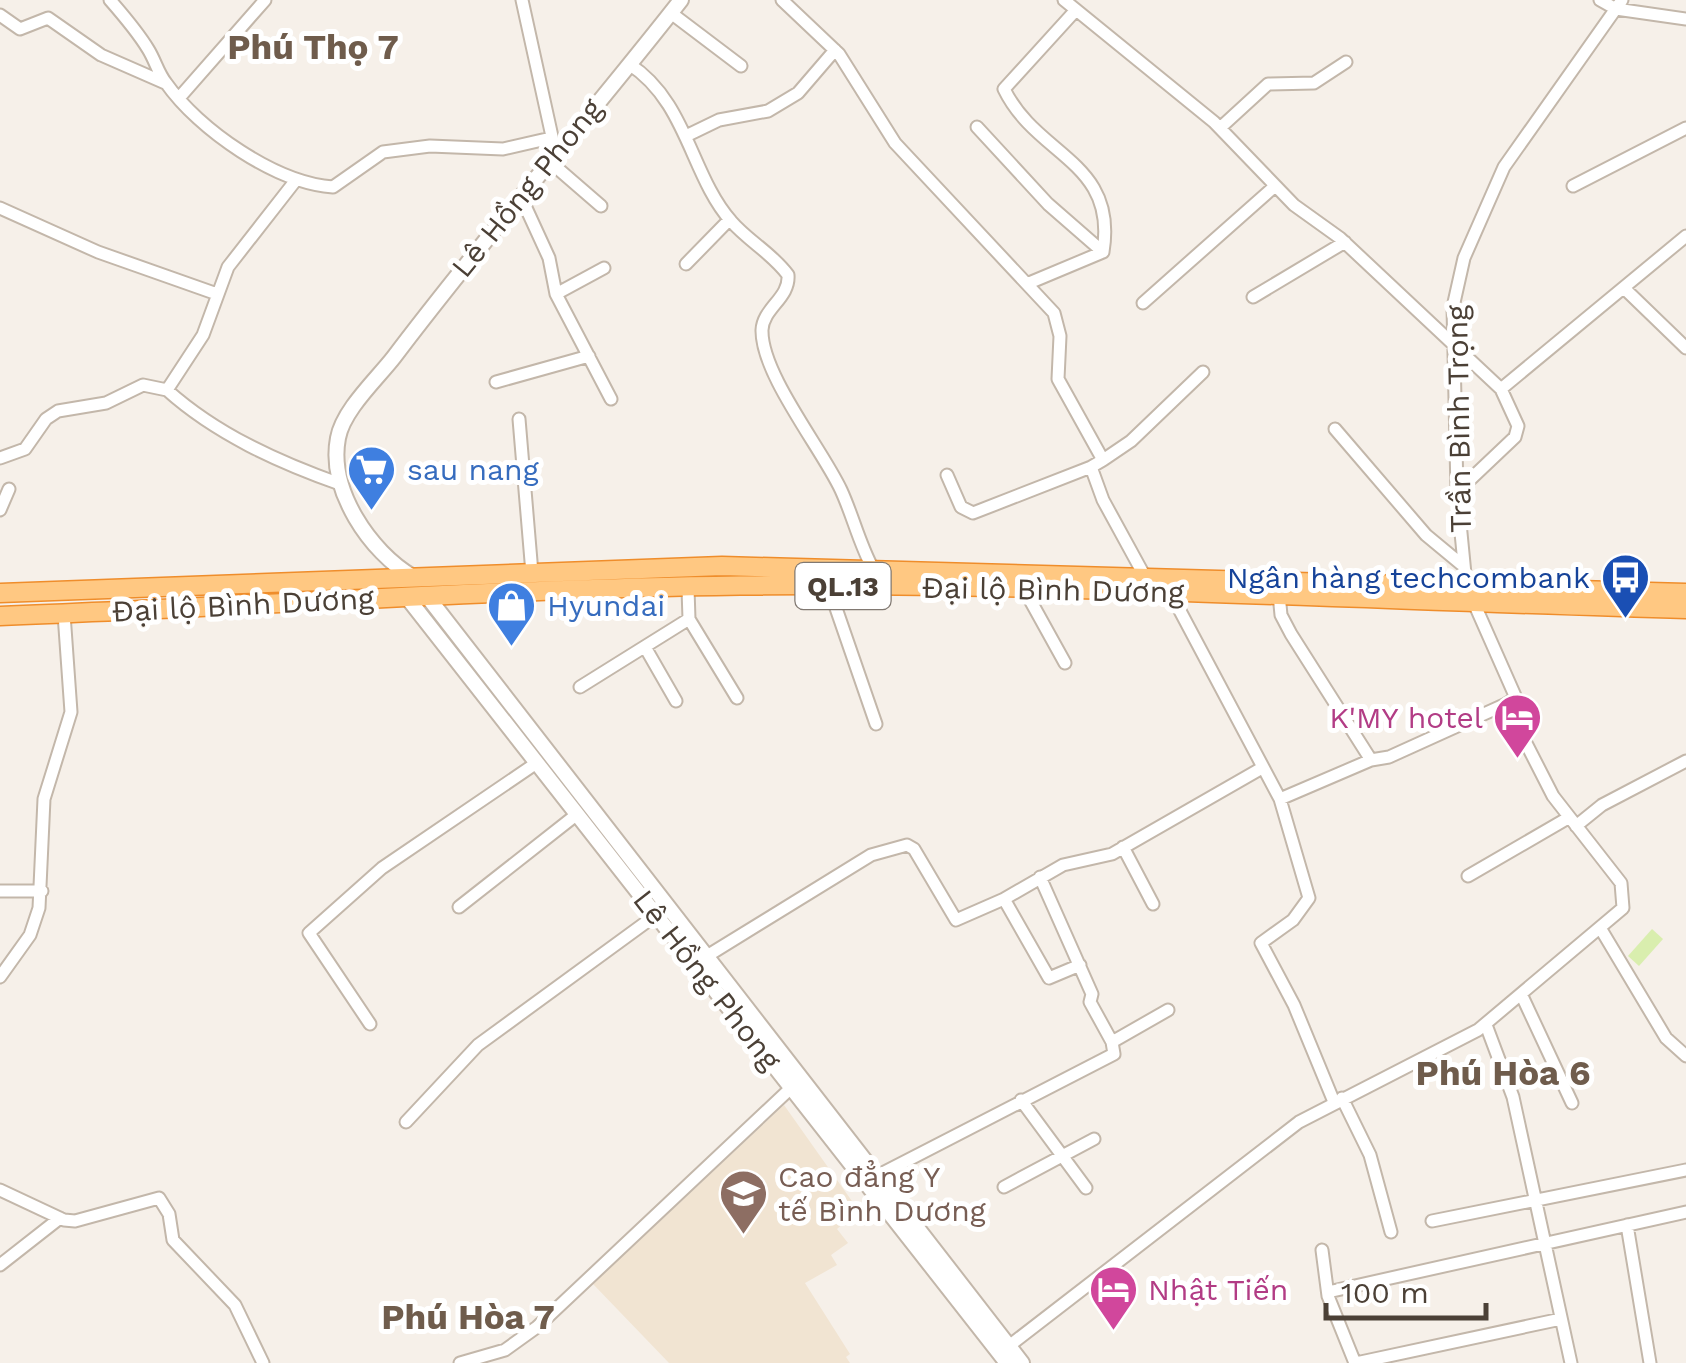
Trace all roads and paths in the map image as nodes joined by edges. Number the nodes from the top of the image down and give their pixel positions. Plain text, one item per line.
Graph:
1 (110, 0) edge
2 (264, 0) edge
3 (522, 0) edge
4 (681, 0) edge
5 (782, 0) edge
6 (1064, 0) edge
7 (1600, 0) edge
8 (1619, 4) edge
9 (1075, 12) junction
10 (671, 13) junction
11 (0, 15) edge
12 (1686, 19) edge
13 (834, 50) junction
14 (1346, 62) dead end
15 (629, 64) junction
16 (741, 66) dead end
17 (165, 82) junction
18 (180, 98) junction
19 (977, 127) dead end
20 (1220, 128) junction
21 (1686, 128) edge
22 (688, 135) junction
23 (556, 143) junction
24 (548, 161) junction
25 (296, 180) junction
26 (1275, 186) junction
27 (1573, 186) dead end
28 (520, 196) junction
29 (601, 206) dead end
30 (0, 208) edge
31 (730, 220) junction
32 (1686, 236) edge
33 (1345, 242) junction
34 (1103, 252) junction
35 (686, 264) dead end
36 (604, 268) dead end
37 (1029, 283) junction
38 (1626, 290) junction
39 (217, 294) junction
40 (556, 294) junction
41 (1253, 297) dead end
42 (1143, 302) dead end
43 (1454, 347) junction
44 (1686, 348) edge
45 (589, 356) junction
46 (1203, 372) dead end
47 (496, 382) dead end
48 (167, 390) junction
49 (1502, 390) junction
50 (611, 399) dead end
51 (519, 419) dead end
52 (1336, 429) dead end
53 (0, 458) edge
54 (1097, 463) junction
55 (946, 476) dead end
56 (340, 484) junction
57 (10, 489) dead end
58 (1457, 492) junction
59 (0, 510) edge
60 (1461, 564) junction
61 (873, 569) junction
62 (389, 570) junction
63 (532, 572) junction
64 (1144, 575) junction
65 (414, 578) junction
66 (1466, 584) junction
67 (828, 585) junction
68 (688, 589) junction
69 (1024, 589) junction
70 (0, 592) edge
71 (1170, 592) junction
72 (1686, 593) edge
73 (1278, 594) junction
74 (406, 596) junction
75 (427, 596) junction
76 (1474, 603) junction
77 (1686, 609) edge
78 (64, 614) junction
79 (0, 616) edge
80 (690, 619) junction
81 (645, 647) junction
82 (1065, 662) dead end
83 (580, 687) dead end
84 (737, 698) dead end
85 (676, 700) dead end
86 (1506, 704) junction
87 (876, 724) dead end
88 (1372, 760) junction
89 (1686, 761) edge
90 (535, 764) junction
91 (1262, 768) junction
92 (1280, 799) junction
93 (576, 815) junction
94 (1572, 822) junction
95 (1122, 847) junction
96 (1468, 876) dead end
97 (1040, 878) junction
98 (0, 891) edge
99 (42, 891) junction
100 (1004, 899) junction
101 (1153, 904) dead end
102 (459, 906) dead end
103 (656, 915) junction
104 (1602, 930) junction
105 (706, 956) junction
106 (1080, 965) junction
107 (0, 977) edge
108 (1522, 996) junction
109 (1168, 1010) dead end
110 (370, 1024) dead end
111 (1486, 1024) junction
112 (1112, 1042) junction
113 (1686, 1056) edge
114 (792, 1086) junction
115 (1020, 1100) junction
116 (1338, 1100) junction
117 (1572, 1103) dead end
118 (406, 1122) dead end
119 (1094, 1139) dead end
120 (1062, 1155) junction
121 (1686, 1170) edge
122 (877, 1176) junction
123 (1004, 1187) dead end
124 (1086, 1188) dead end
125 (0, 1190) edge
126 (1536, 1198) junction
127 (1686, 1212) edge
128 (60, 1218) junction
129 (1432, 1221) dead end
130 (1626, 1225) junction
131 (1391, 1232) dead end
132 (1545, 1242) junction
133 (1322, 1250) dead end
134 (0, 1265) edge
135 (1328, 1292) junction
136 (1562, 1319) junction
137 (1005, 1354) edge
138 (263, 1363) edge
139 (460, 1363) edge
140 (1022, 1363) edge
141 (1356, 1363) edge
142 (1571, 1363) edge
143 (1650, 1363) edge

1 - 17 street
2 - 18 street
3 - 23 street
4 - 10 street, Lê Hồng Phong
5 - 13 street
6 - 9 street
7 - 8 street
8 - 12 street
8 - 43 street, Trần Bình Trọng
9 - 20 street
9 - 34 street
10 - 15 street, Lê Hồng Phong
10 - 16 street
11 - 17 street
13 - 22 street
13 - 37 street
14 - 20 street
15 - 22 street
15 - 23 street, Lê Hồng Phong
17 - 18 street
18 - 25 street
19 - 34 street
20 - 26 street
21 - 27 street
22 - 31 street
23 - 24 street, Lê Hồng Phong
23 - 25 street
24 - 28 street, Lê Hồng Phong
24 - 29 street
25 - 39 street
26 - 33 street
26 - 42 street
28 - 40 street
28 - 56 street, Lê Hồng Phong
30 - 39 street
31 - 35 street
31 - 61 street
32 - 38 street
33 - 41 street
33 - 43 street
34 - 37 street
36 - 40 street
37 - 54 street
38 - 44 street
38 - 49 street
39 - 48 street
40 - 45 street
43 - 49 street
43 - 58 street, Trần Bình Trọng
45 - 47 street
45 - 50 street
46 - 54 street
48 - 53 street
48 - 56 street
49 - 58 street
51 - 63 street
52 - 60 street
54 - 55 street
54 - 64 street
56 - 62 street
57 - 59 street
58 - 60 street, Trần Bình Trọng
60 - 66 street, Trần Bình Trọng
61 - 63 highway, Đại lộ Bình Dương / QL.13
61 - 64 highway, Đại lộ Bình Dương / QL.13
62 - 65 highway, Đại lộ Bình Dương / QL.13
62 - 70 highway, Đại lộ Bình Dương / QL.13
62 - 74 highway
63 - 65 highway, Đại lộ Bình Dương / QL.13
64 - 66 highway, Đại lộ Bình Dương / QL.13
65 - 75 highway
66 - 72 highway, Đại lộ Bình Dương / QL.13
66 - 76 highway
67 - 68 highway, Đại lộ Bình Dương / QL.13
67 - 69 highway, Đại lộ Bình Dương / QL.13
67 - 87 street
68 - 75 highway, Đại lộ Bình Dương / QL.13
68 - 80 street
69 - 71 highway, Đại lộ Bình Dương / QL.13
69 - 82 street
71 - 73 highway, Đại lộ Bình Dương / QL.13
71 - 91 street
73 - 76 highway, Đại lộ Bình Dương / QL.13
73 - 88 street
74 - 75 highway, Đại lộ Bình Dương / QL.13
74 - 78 highway, Đại lộ Bình Dương / QL.13
74 - 90 street, Lê Hồng Phong
75 - 105 street, Lê Hồng Phong
76 - 77 highway, Đại lộ Bình Dương / QL.13
76 - 86 street
78 - 79 highway, Đại lộ Bình Dương / QL.13
78 - 99 street
80 - 81 street
80 - 84 street
81 - 83 street
81 - 85 street
86 - 88 street
86 - 94 street
88 - 92 street
89 - 94 street
90 - 93 street, Lê Hồng Phong
90 - 110 street
91 - 92 street
91 - 95 street
92 - 116 street
93 - 102 street
93 - 103 street, Lê Hồng Phong
94 - 96 street
94 - 104 street
95 - 97 street
95 - 101 street
97 - 100 street
97 - 106 street
98 - 99 street
99 - 107 street
100 - 105 street
100 - 106 street
103 - 114 street, Lê Hồng Phong
103 - 118 street
104 - 108 street
104 - 113 street
105 - 122 street, Lê Hồng Phong
106 - 112 street
108 - 111 street
108 - 117 street
109 - 112 street
111 - 116 street
111 - 126 street
112 - 115 street
114 - 137 street, Lê Hồng Phong
114 - 139 street
115 - 120 street
115 - 122 street
116 - 131 street
116 - 137 street
119 - 120 street
120 - 123 street
120 - 124 street
121 - 126 street
122 - 137 street, Lê Hồng Phong
125 - 128 street
126 - 129 street
126 - 132 street
127 - 130 street
128 - 134 street
128 - 138 street
130 - 132 street
130 - 143 street
132 - 135 street
132 - 136 street
133 - 135 street
135 - 141 street
136 - 141 street
136 - 142 street
137 - 140 street, Lê Hồng Phong

